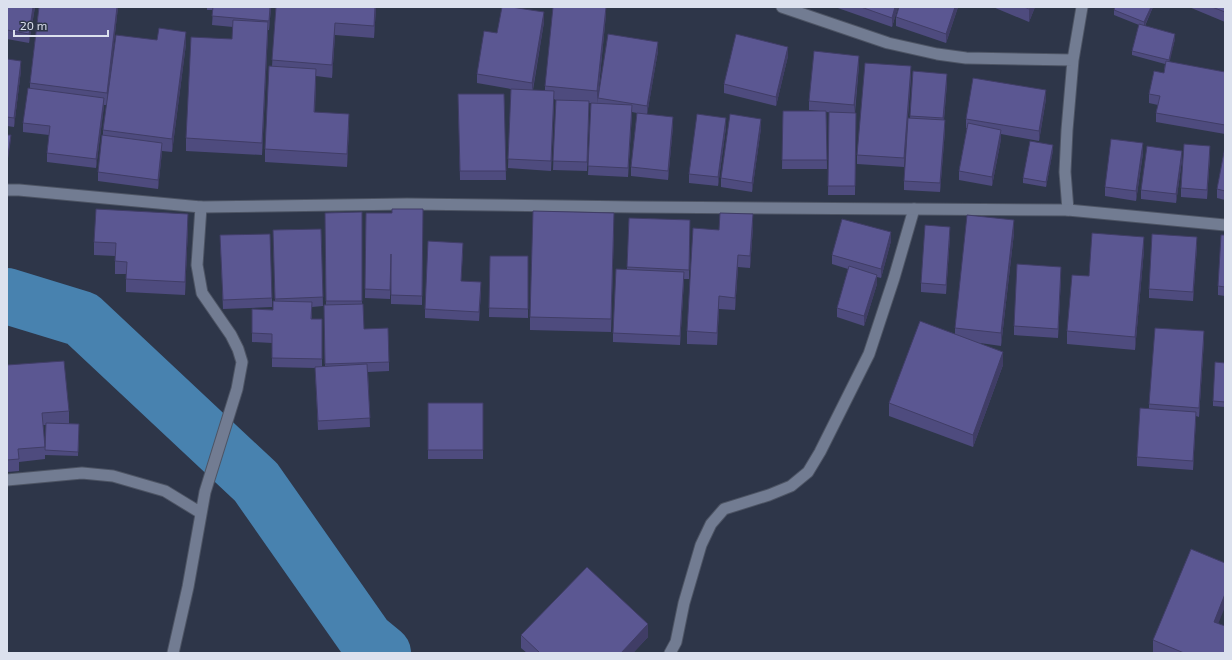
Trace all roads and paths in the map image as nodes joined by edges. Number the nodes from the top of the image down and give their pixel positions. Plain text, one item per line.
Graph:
1 (782, 7) edge
2 (1082, 7) edge
3 (1073, 60) junction
4 (7, 190) edge
5 (201, 207) junction
6 (914, 209) junction
7 (1068, 210) junction
8 (1225, 225) edge
9 (7, 480) edge
10 (201, 513) junction
11 (173, 653) edge
12 (670, 653) edge

1 - 3 street
2 - 3 street
3 - 7 street
4 - 5 street
5 - 6 street
5 - 10 street
6 - 7 street
6 - 12 street
7 - 8 street
9 - 10 street
10 - 11 street

